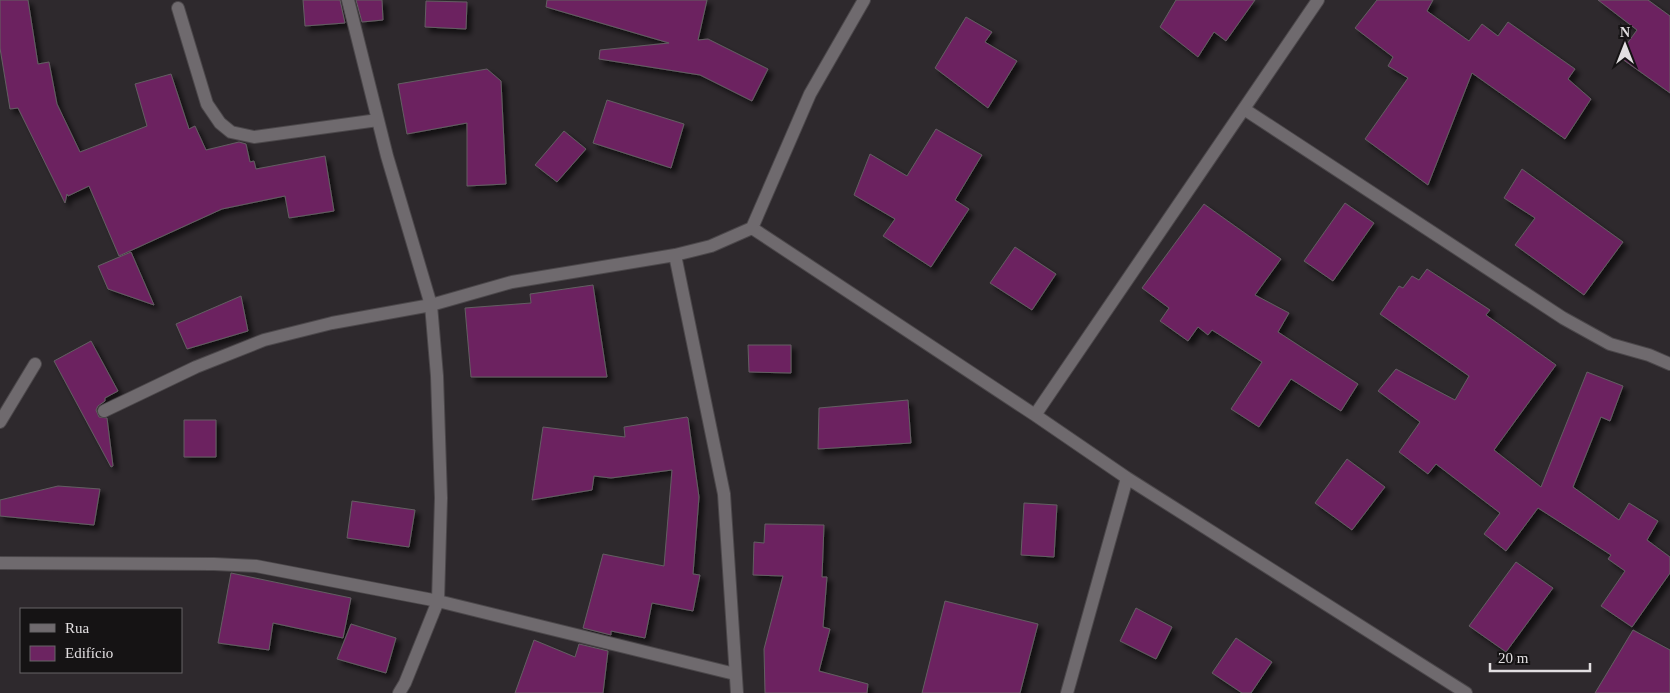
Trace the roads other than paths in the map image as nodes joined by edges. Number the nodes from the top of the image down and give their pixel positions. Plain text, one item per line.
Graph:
1 (348, 0) edge
2 (864, 0) edge
3 (1318, 0) edge
4 (178, 8) dead end
5 (1244, 109) junction
6 (378, 120) junction
7 (752, 228) junction
8 (675, 254) junction
9 (431, 305) junction
10 (35, 364) dead end
11 (1670, 364) edge
12 (104, 411) dead end
13 (1035, 415) junction
14 (0, 422) edge
15 (1127, 478) junction
16 (0, 563) edge
17 (438, 601) junction
18 (735, 674) junction
19 (399, 693) edge
20 (737, 693) edge
21 (1067, 693) edge
22 (1466, 693) edge

1 - 6 street
2 - 7 street
3 - 5 street
4 - 6 street
5 - 11 street
5 - 13 street
6 - 9 street
7 - 8 street
7 - 13 street
8 - 9 street
8 - 18 street
9 - 12 street
9 - 17 street
10 - 14 street
13 - 15 street
15 - 21 street
15 - 22 street
16 - 17 street
17 - 18 street
17 - 19 street
18 - 20 street

